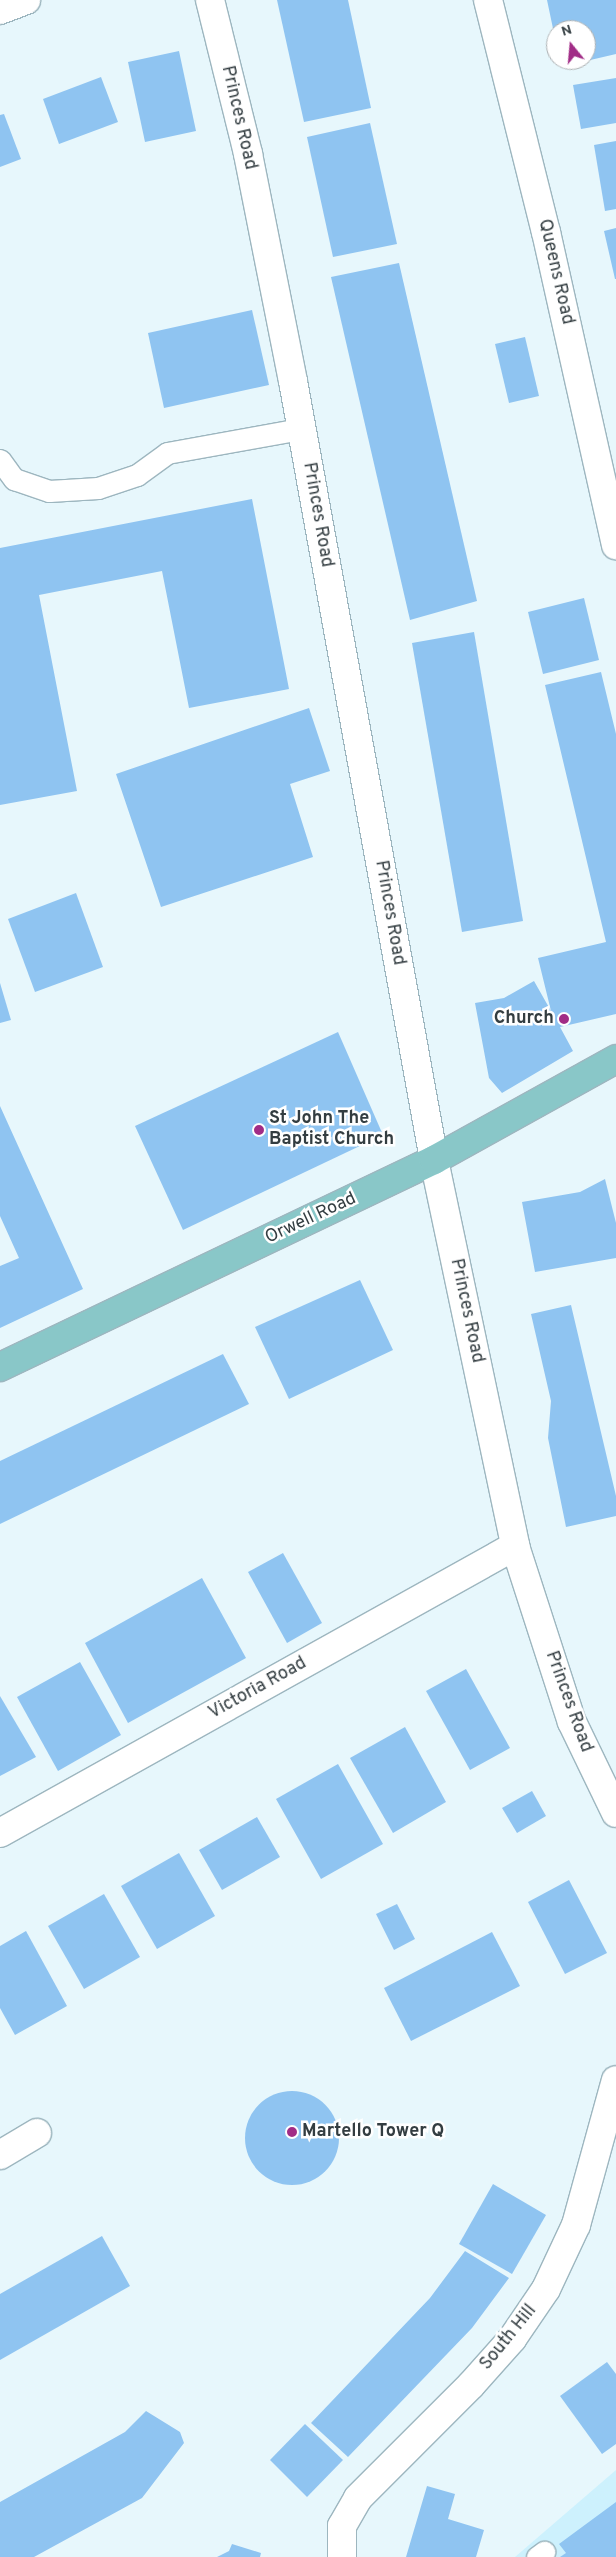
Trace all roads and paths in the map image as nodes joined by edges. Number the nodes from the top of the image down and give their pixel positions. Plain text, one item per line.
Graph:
1 (26, 0) edge
2 (210, 0) edge
3 (488, 0) edge
4 (0, 10) edge
5 (301, 429) junction
6 (0, 460) edge
7 (616, 545) edge
8 (616, 1060) edge
9 (434, 1160) junction
10 (0, 1366) edge
11 (516, 1546) junction
12 (616, 1813) edge
13 (0, 1833) edge
14 (616, 2080) edge
15 (38, 2133) dead end
16 (0, 2155) edge
17 (342, 2557) edge

1 - 4 street
2 - 5 street, Princes Road
3 - 7 street, Queens Road
5 - 6 lane
5 - 9 street, Princes Road
8 - 9 main road, Orwell Road
9 - 10 main road, Orwell Road
9 - 11 street, Princes Road
11 - 12 street, Princes Road
11 - 13 street, Victoria Road
14 - 17 street, South Hill
15 - 16 street

